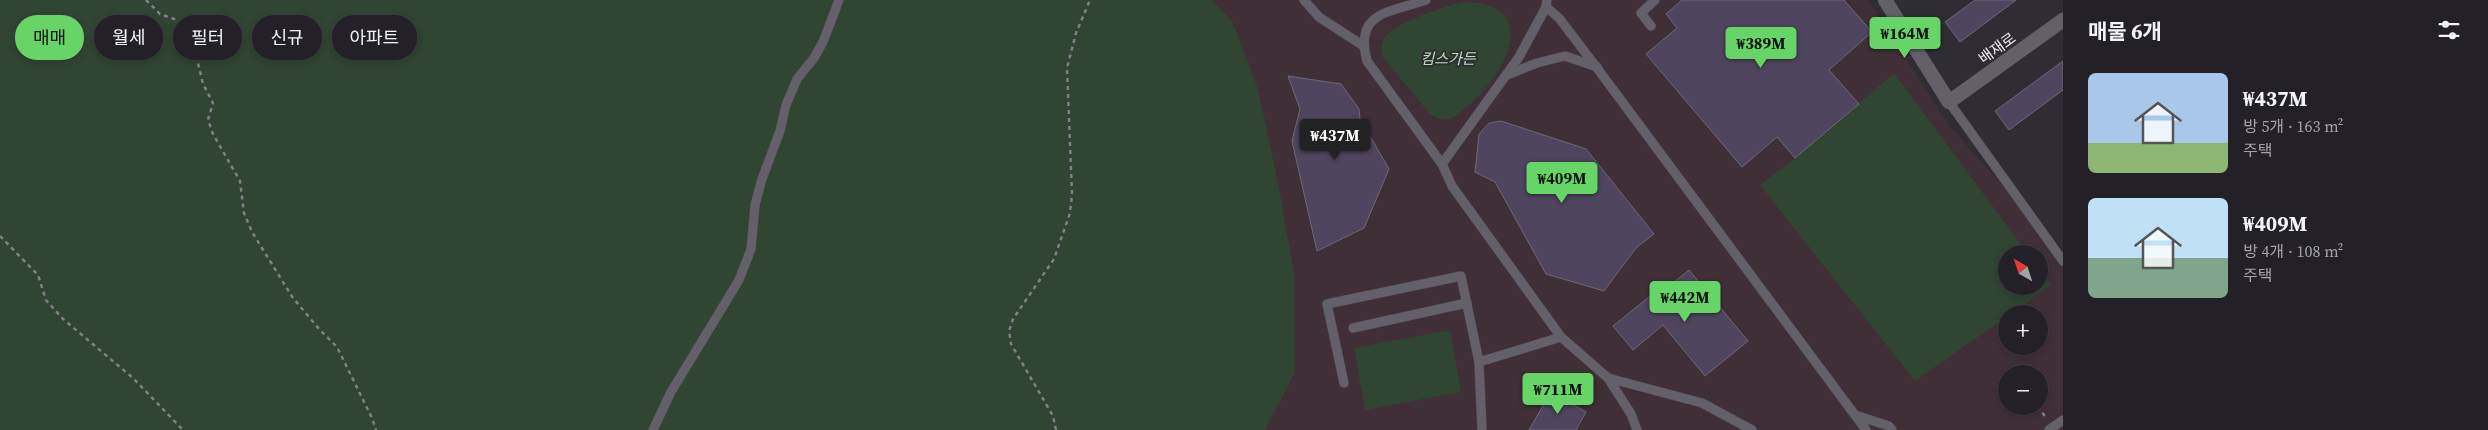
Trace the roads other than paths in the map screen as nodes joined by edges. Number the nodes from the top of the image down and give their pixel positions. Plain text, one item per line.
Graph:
1 (839, 0) edge
2 (1304, 0) edge
3 (1426, 0) edge
4 (1655, 0) edge
5 (1885, 0) edge
6 (1546, 4) edge
7 (2063, 20) edge
8 (1651, 26) dead end
9 (1362, 45) junction
10 (1597, 68) junction
11 (1507, 75) junction
12 (1949, 102) junction
13 (1442, 164) junction
14 (2063, 261) edge
15 (1467, 303) junction
16 (1352, 328) dead end
17 (1562, 337) junction
18 (1479, 362) junction
19 (1608, 378) junction
20 (1344, 383) dead end
21 (1855, 415) junction
22 (2063, 420) edge
23 (653, 430) edge
24 (1482, 430) edge
25 (1637, 430) edge
26 (1752, 430) edge
27 (1866, 430) edge
28 (1892, 430) edge
29 (2049, 430) edge

1 - 23 lane
2 - 9 lane
3 - 9 lane
4 - 8 lane
5 - 12 street
6 - 10 lane
6 - 11 lane
7 - 12 street, 배재로
9 - 13 lane
10 - 11 lane
10 - 21 lane
11 - 13 lane
12 - 14 lane
13 - 17 lane
15 - 16 lane
15 - 18 lane
15 - 20 lane
17 - 18 lane
17 - 19 lane
18 - 24 lane
19 - 25 lane
19 - 26 lane
21 - 27 lane
21 - 28 lane
22 - 29 lane

